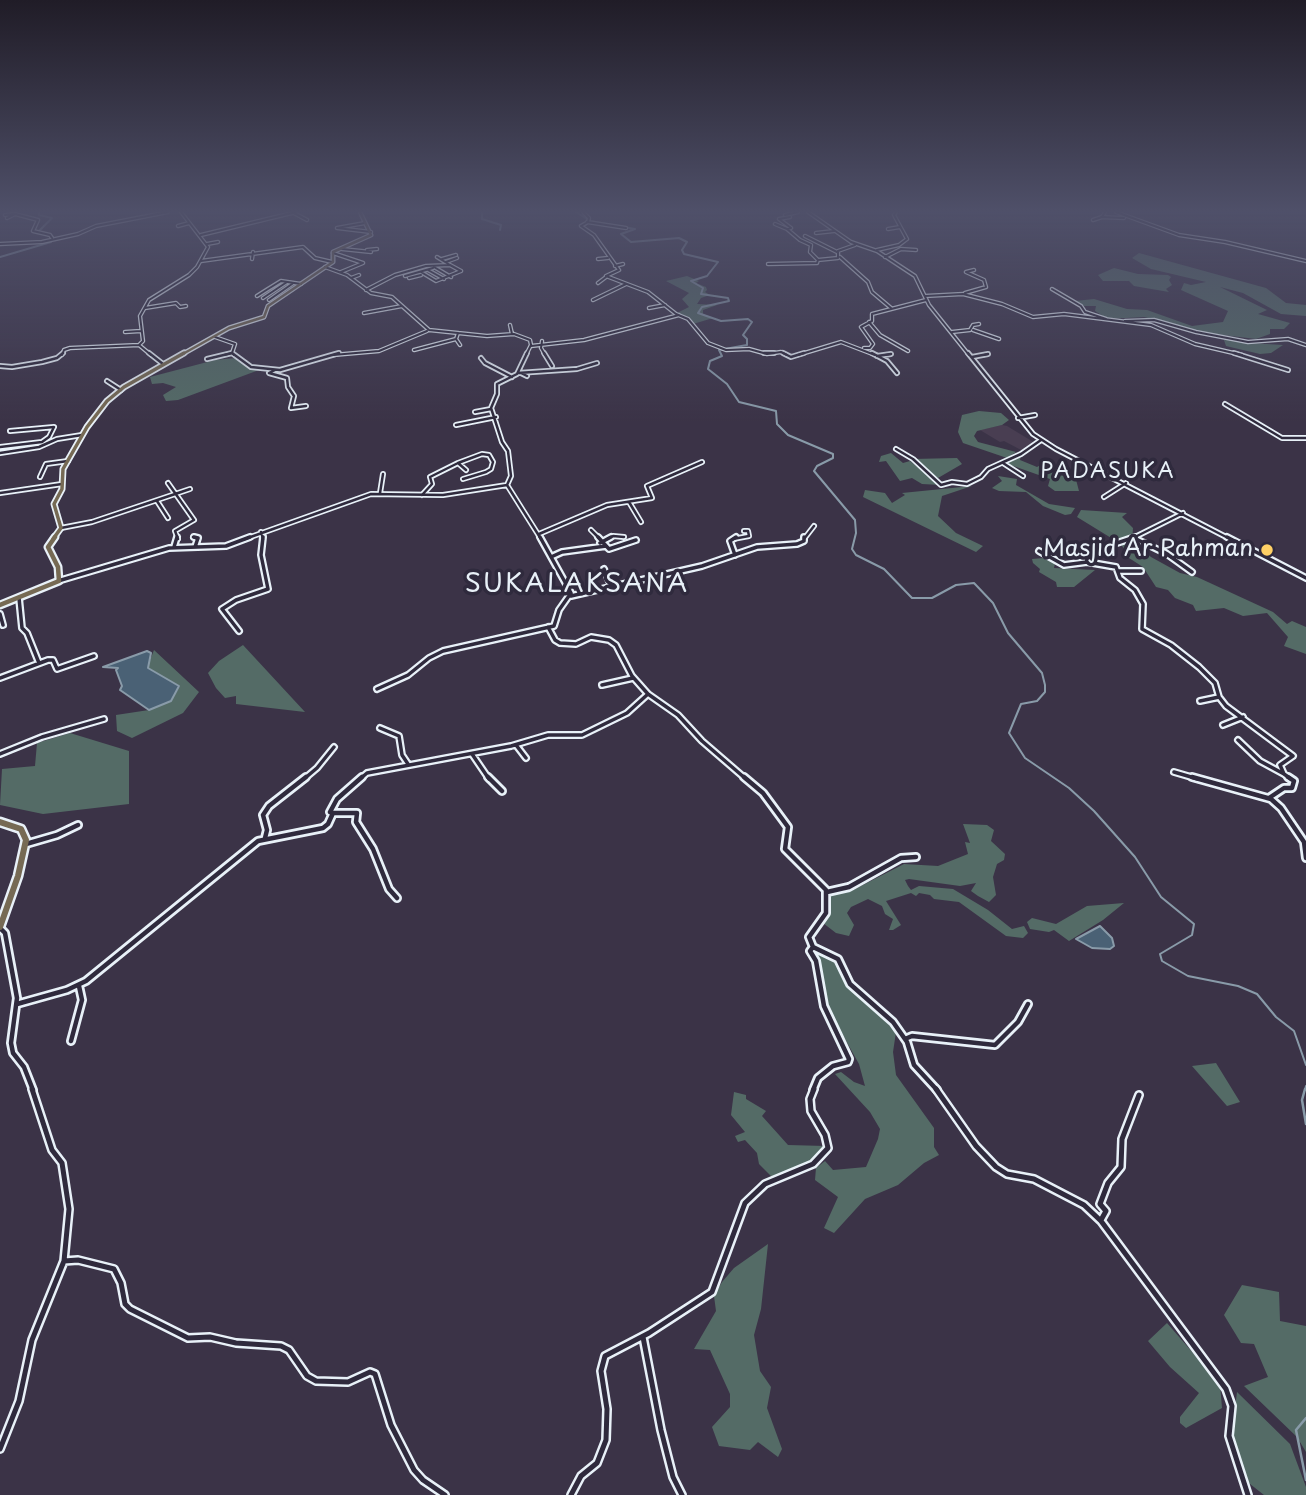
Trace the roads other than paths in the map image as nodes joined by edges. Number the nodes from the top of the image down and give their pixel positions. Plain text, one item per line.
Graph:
1 (180, 282) edge
2 (279, 282) edge
3 (287, 282) joint
4 (304, 282) edge
5 (356, 282) edge
6 (382, 282) edge
7 (622, 282) edge
8 (868, 282) edge
9 (918, 282) edge
10 (985, 282) edge
11 (294, 283) junction
12 (301, 284) junction
13 (628, 284) junction
14 (1052, 289) dead end
15 (269, 290) junction
16 (366, 290) junction
17 (282, 291) junction
18 (289, 292) junction
19 (963, 293) junction
20 (257, 296) dead end
21 (263, 298) dead end
22 (926, 298) junction
23 (269, 300) dead end
24 (593, 300) dead end
25 (1012, 304) dead end
26 (665, 305) junction
27 (1007, 305) junction
28 (186, 306) dead end
29 (402, 306) junction
30 (144, 308) junction
31 (649, 308) dead end
32 (892, 308) junction
33 (364, 313) dead end
34 (679, 315) junction
35 (1107, 320) junction
36 (1116, 321) junction
37 (869, 322) junction
38 (979, 324) dead end
39 (510, 325) dead end
40 (971, 330) junction
41 (141, 331) junction
42 (429, 331) junction
43 (125, 332) dead end
44 (952, 332) junction
45 (1196, 332) junction
46 (458, 333) junction
47 (512, 334) junction
48 (215, 337) junction
49 (457, 339) junction
50 (999, 339) dead end
51 (1188, 339) junction
52 (542, 341) dead end
53 (139, 345) junction
54 (460, 345) dead end
55 (1306, 345) edge
56 (530, 346) junction
57 (540, 346) junction
58 (859, 348) junction
59 (414, 350) dead end
60 (908, 351) dead end
61 (232, 353) junction
62 (891, 354) dead end
63 (988, 354) dead end
64 (877, 356) junction
65 (972, 357) junction
66 (481, 358) dead end
67 (207, 359) dead end
68 (597, 363) dead end
69 (165, 365) junction
70 (0, 366) edge
71 (552, 366) dead end
72 (276, 370) junction
73 (1288, 370) dead end
74 (519, 373) junction
75 (897, 373) dead end
76 (527, 376) dead end
77 (512, 377) junction
78 (107, 381) dead end
79 (121, 390) junction
80 (1225, 404) dead end
81 (306, 406) dead end
82 (491, 408) junction
83 (475, 412) dead end
84 (1035, 415) dead end
85 (495, 417) junction
86 (1018, 418) junction
87 (456, 425) dead end
88 (10, 431) dead end
89 (82, 435) junction
90 (1306, 438) edge
91 (1041, 440) junction
92 (0, 447) edge
93 (896, 449) dead end
94 (0, 453) edge
95 (68, 461) junction
96 (702, 461) dead end
97 (458, 463) junction
98 (1003, 463) junction
99 (466, 470) dead end
100 (383, 474) dead end
101 (1023, 476) dead end
102 (40, 477) dead end
103 (463, 479) dead end
104 (168, 483) dead end
105 (1126, 483) junction
106 (62, 484) junction
107 (507, 485) junction
108 (190, 489) dead end
109 (0, 493) edge
110 (380, 493) junction
111 (176, 494) junction
112 (422, 495) junction
113 (1104, 498) dead end
114 (157, 500) junction
115 (629, 502) junction
116 (1183, 513) junction
117 (168, 518) dead end
118 (641, 522) dead end
119 (814, 526) dead end
120 (61, 528) junction
121 (591, 530) dead end
122 (744, 531) dead end
123 (261, 532) junction
124 (539, 534) junction
125 (193, 537) dead end
126 (624, 537) dead end
127 (1134, 538) junction
128 (636, 540) dead end
129 (600, 543) junction
130 (174, 547) junction
131 (195, 547) junction
132 (606, 547) junction
133 (1039, 551) dead end
134 (735, 555) junction
135 (551, 557) junction
136 (1087, 562) junction
137 (604, 569) dead end
138 (1118, 571) junction
139 (1140, 571) dead end
140 (1192, 572) dead end
141 (1306, 578) edge
142 (58, 582) junction
143 (611, 586) junction
144 (571, 596) junction
145 (19, 598) junction
146 (0, 605) edge
147 (0, 614) edge
148 (3, 625) dead end
149 (548, 627) junction
150 (239, 632) dead end
151 (94, 656) dead end
152 (39, 663) junction
153 (0, 678) edge
154 (633, 678) junction
155 (602, 684) dead end
156 (377, 689) dead end
157 (648, 694) junction
158 (1219, 697) junction
159 (1200, 701) dead end
160 (1243, 717) junction
161 (104, 719) dead end
162 (1223, 724) dead end
163 (380, 728) dead end
164 (1238, 740) dead end
165 (516, 745) junction
166 (334, 747) dead end
167 (0, 754) edge
168 (472, 754) junction
169 (526, 758) dead end
170 (408, 764) junction
171 (1174, 772) dead end
172 (1284, 774) junction
173 (502, 791) dead end
174 (1269, 798) junction
175 (333, 813) junction
176 (0, 822) edge
177 (78, 825) dead end
178 (265, 838) junction
179 (26, 844) junction
180 (916, 857) dead end
181 (1306, 858) edge
182 (827, 892) junction
183 (397, 898) dead end
184 (0, 928) edge
185 (813, 947) junction
186 (79, 985) junction
187 (16, 1004) junction
188 (1028, 1004) dead end
189 (905, 1039) junction
190 (71, 1041) dead end
191 (1139, 1095) dead end
192 (1101, 1221) junction
193 (64, 1261) junction
194 (643, 1337) junction
195 (0, 1450) edge
196 (445, 1495) edge
197 (570, 1495) edge
198 (682, 1495) edge
199 (1248, 1495) edge

1 - 30 street
2 - 15 street
3 - 11 street
3 - 15 street
4 - 12 main road
5 - 16 street
6 - 16 street
7 - 13 street
8 - 32 street
9 - 22 street
10 - 19 street
11 - 12 street
11 - 17 street
12 - 18 main road
13 - 24 street
13 - 26 street
14 - 35 street
15 - 17 street
15 - 20 street
15 - 21 street
16 - 29 street
17 - 18 street
17 - 23 street
18 - 48 main road
19 - 22 street
19 - 27 street
22 - 32 street
22 - 44 street
25 - 27 street
26 - 31 street
26 - 34 street
27 - 35 street
28 - 30 street
29 - 33 street
29 - 42 street
30 - 41 street
32 - 37 street
34 - 57 street
34 - 58 street
35 - 36 street
36 - 45 street
36 - 51 street
37 - 58 street
37 - 60 street
38 - 40 street
39 - 47 street
40 - 44 street
40 - 50 street
41 - 43 street
41 - 53 street
42 - 46 street
42 - 72 street
44 - 65 street
45 - 51 street
45 - 55 street
46 - 47 street
46 - 49 street
47 - 56 street
48 - 61 street
48 - 69 main road
49 - 54 street
49 - 59 street
51 - 73 street
52 - 57 street
53 - 69 street
53 - 70 street
56 - 57 street
56 - 74 street
57 - 71 street
58 - 64 street
61 - 67 street
61 - 72 street
62 - 64 street
63 - 65 street
64 - 75 street
65 - 86 street
66 - 77 street
68 - 74 street
69 - 79 main road
72 - 81 street
74 - 76 street
74 - 77 street
77 - 82 street
78 - 79 street
79 - 89 main road
80 - 90 street
82 - 83 street
82 - 85 street
84 - 86 street
85 - 87 street
85 - 107 street
86 - 91 street
88 - 92 street
89 - 94 street
89 - 95 main road
91 - 98 street
91 - 105 street
93 - 98 street
95 - 102 street
95 - 106 main road
96 - 115 street
97 - 99 street
97 - 103 street
97 - 112 street
98 - 101 street
100 - 110 street
104 - 111 street
105 - 113 street
105 - 116 street
106 - 109 street
106 - 120 main road
107 - 112 street
107 - 124 street
108 - 111 street
110 - 112 street
110 - 123 street
111 - 114 street
111 - 130 street
114 - 117 street
114 - 120 street
115 - 118 street
115 - 124 street
116 - 127 street
116 - 141 street
119 - 134 street
120 - 142 main road
121 - 129 street
122 - 134 street
123 - 131 street
123 - 150 street
124 - 135 street
125 - 131 street
126 - 129 street
127 - 136 street
127 - 140 street
128 - 132 street
129 - 132 street
130 - 131 street
130 - 142 street
132 - 135 street
133 - 136 street
134 - 143 street
135 - 144 street
136 - 138 street
137 - 143 street
138 - 139 street
138 - 158 street
142 - 145 main road
143 - 144 street
144 - 149 street
145 - 146 main road
145 - 152 street
147 - 148 street
149 - 154 street
149 - 156 street
151 - 152 street
152 - 153 street
154 - 155 street
154 - 157 street
157 - 165 street
157 - 182 street
158 - 159 street
158 - 160 street
160 - 162 street
160 - 172 street
161 - 167 street
163 - 170 street
164 - 172 street
165 - 168 street
165 - 169 street
166 - 178 street
168 - 170 street
168 - 173 street
170 - 175 street
171 - 174 street
172 - 174 street
174 - 181 street
175 - 178 street
175 - 183 street
176 - 179 main road
177 - 179 street
178 - 186 street
179 - 184 main road
180 - 182 street
182 - 185 street
184 - 187 street
185 - 189 street
185 - 194 street
186 - 187 street
186 - 190 street
187 - 193 street
188 - 189 street
189 - 192 street
191 - 192 street
192 - 199 street
193 - 195 street
193 - 196 street
194 - 197 street
194 - 198 street

